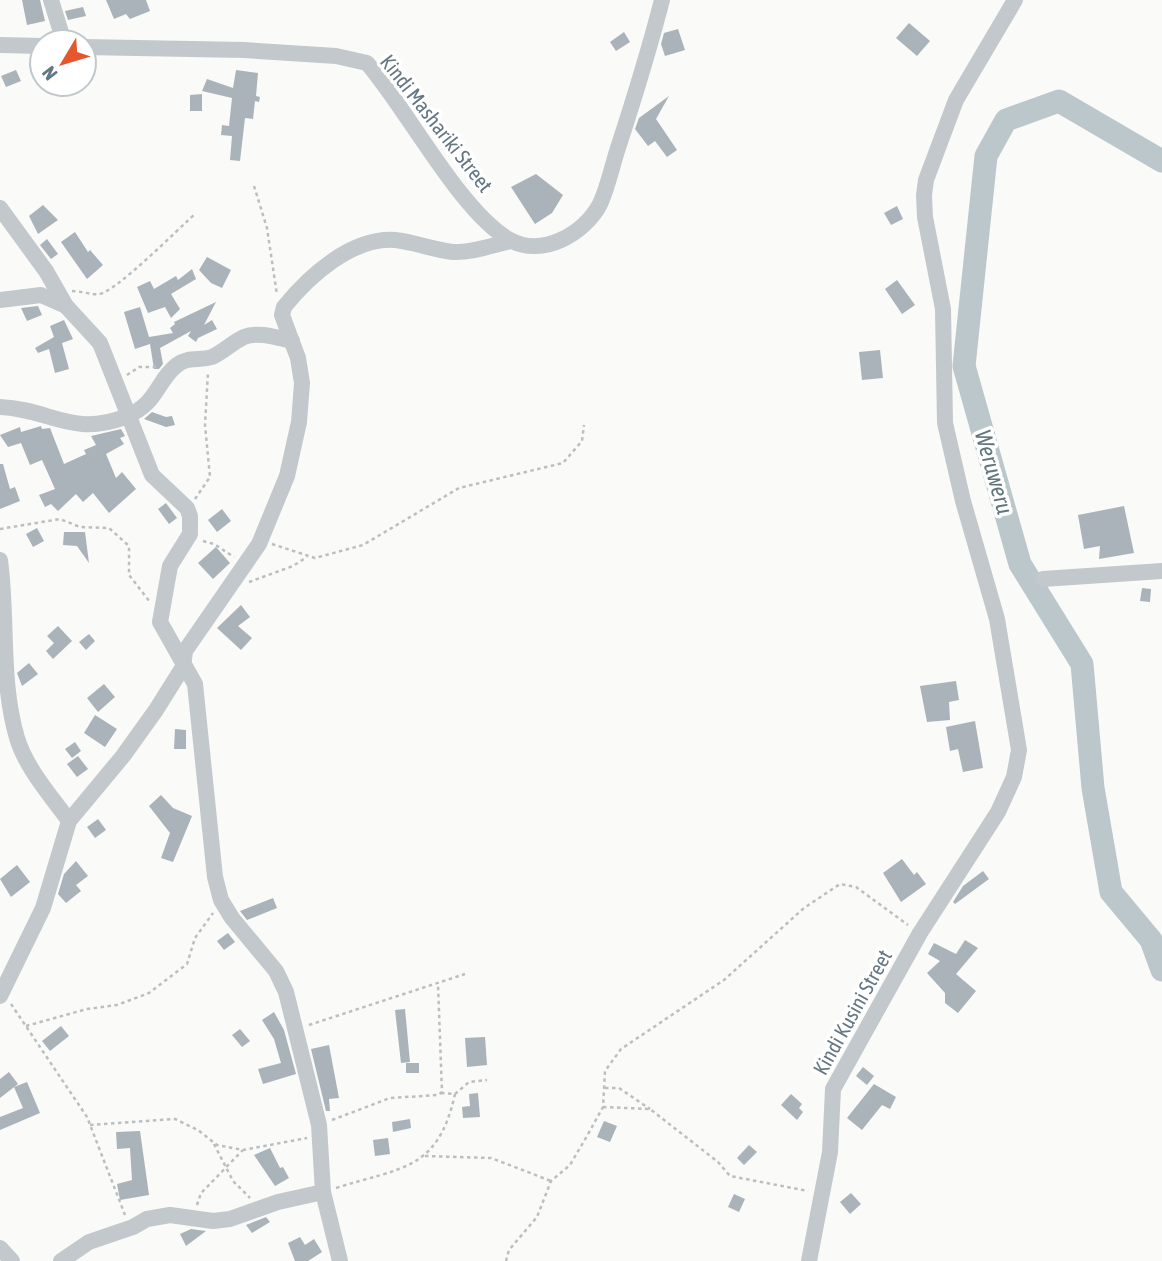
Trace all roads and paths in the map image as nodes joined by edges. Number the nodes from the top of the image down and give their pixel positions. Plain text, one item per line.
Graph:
1 (51, 0) edge
2 (662, 0) edge
3 (1014, 0) edge
4 (60, 28) edge
5 (0, 45) edge
6 (28, 46) edge
7 (98, 47) edge
8 (254, 186) dead end
9 (0, 208) edge
10 (195, 214) dead end
11 (511, 241) junction
12 (62, 299) junction
13 (0, 300) edge
14 (282, 315) junction
15 (292, 341) junction
16 (209, 358) junction
17 (173, 368) junction
18 (118, 388) junction
19 (0, 407) edge
20 (126, 416) junction
21 (584, 425) dead end
22 (187, 508) junction
23 (0, 529) edge
24 (183, 543) junction
25 (259, 544) junction
26 (307, 557) junction
27 (0, 560) edge
28 (244, 564) junction
29 (1162, 571) edge
30 (1043, 579) dead end
31 (232, 584) junction
32 (160, 612) junction
33 (183, 667) junction
34 (69, 821) junction
35 (221, 900) junction
36 (920, 933) junction
37 (465, 974) dead end
38 (438, 985) junction
39 (1, 994) edge
40 (26, 1026) junction
41 (296, 1030) junction
42 (487, 1080) dead end
43 (605, 1088) junction
44 (441, 1093) junction
45 (455, 1094) junction
46 (603, 1107) junction
47 (650, 1109) junction
48 (90, 1125) junction
49 (319, 1131) junction
50 (214, 1144) junction
51 (243, 1150) junction
52 (425, 1157) junction
53 (225, 1166) junction
54 (551, 1181) junction
55 (323, 1192) junction
56 (819, 1200) junction
57 (278, 1202) junction
58 (194, 1219) junction
59 (133, 1227) junction
60 (0, 1248) edge
61 (12, 1261) edge
62 (61, 1261) edge
63 (340, 1261) edge
64 (506, 1261) edge
65 (809, 1261) edge

1 - 4 street
2 - 11 street
3 - 36 street, Kindi Kusini Street
5 - 6 street
7 - 11 street, Kindi Mashariki Street
8 - 14 path
9 - 12 street
10 - 12 path
11 - 14 street
12 - 13 street
12 - 18 street
14 - 15 street
15 - 16 street
15 - 25 street
16 - 17 street
16 - 22 path
17 - 18 path
17 - 20 street
18 - 20 street
19 - 20 street
20 - 22 street
21 - 26 path
22 - 24 street
23 - 32 path
24 - 28 path
24 - 32 street
25 - 26 path
25 - 28 street
26 - 31 path
27 - 34 street
28 - 31 street
29 - 30 street
31 - 33 street
32 - 33 street
33 - 34 street
33 - 35 street
34 - 39 street
35 - 40 path
35 - 41 street
36 - 43 path
36 - 56 street, Kindi Kusini Street
37 - 38 path
38 - 41 path
38 - 44 path
39 - 40 path
40 - 48 path
41 - 49 street
42 - 45 path
43 - 46 path
43 - 47 path
44 - 45 path
44 - 49 path
45 - 52 path
46 - 47 path
46 - 54 path
47 - 56 path
48 - 50 path
48 - 59 path
49 - 51 path
49 - 55 street
50 - 51 path
50 - 53 path
51 - 53 path
52 - 54 path
52 - 55 path
53 - 57 path
53 - 58 path
54 - 64 path
55 - 57 street
55 - 63 street
56 - 65 street, Kindi Kusini Street
57 - 58 street
58 - 59 street
59 - 62 street
60 - 61 street

